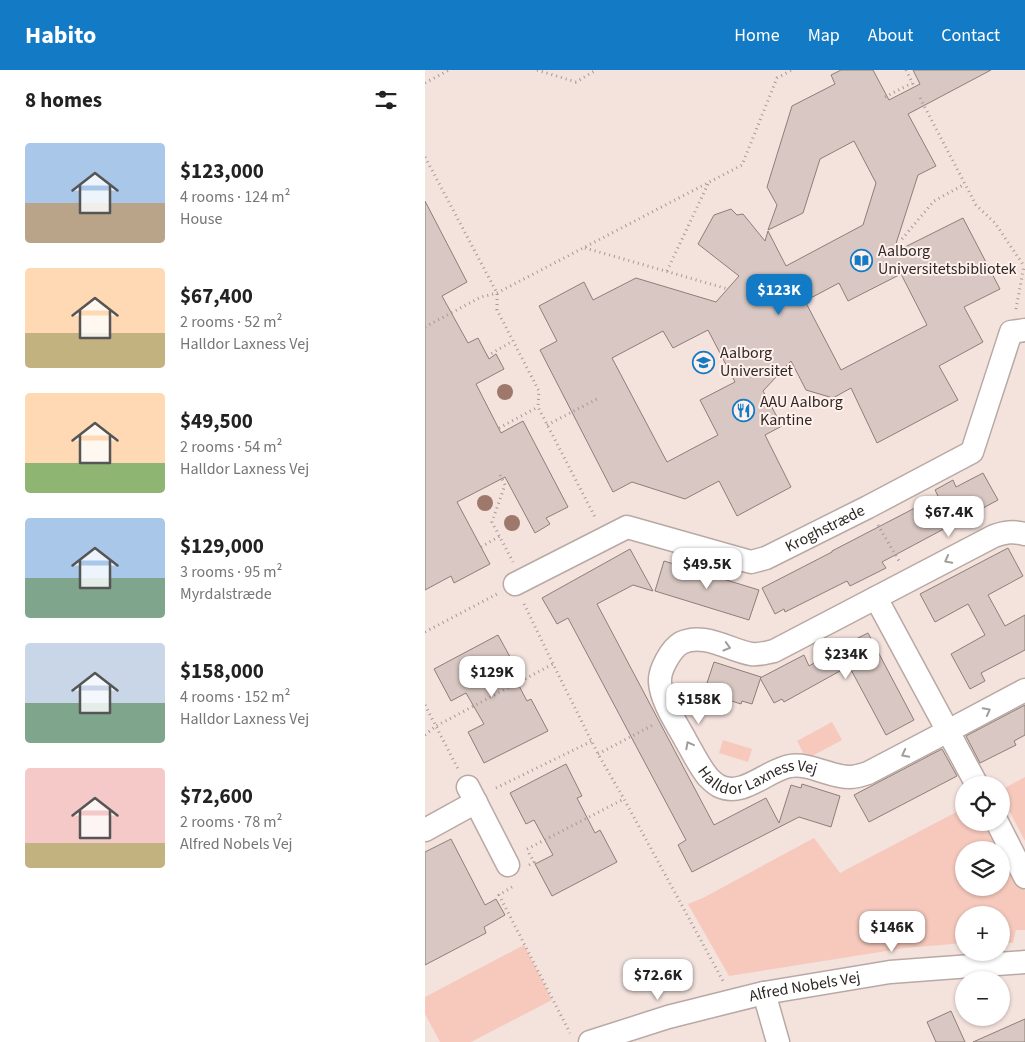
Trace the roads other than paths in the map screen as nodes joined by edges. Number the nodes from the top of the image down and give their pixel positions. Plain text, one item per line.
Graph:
1 (1018, 331) edge
2 (1025, 534) edge
3 (519, 582) road end
4 (876, 598) junction
5 (1025, 690) edge
6 (949, 731) junction
7 (972, 776) edge
8 (425, 830) edge
9 (1002, 831) edge
10 (513, 874) road end
11 (1025, 877) edge
12 (1025, 962) edge
13 (764, 993) junction
14 (580, 1038) edge
15 (778, 1042) edge

1 - 3 street, Kroghstræde
2 -> 4 street, Halldor Laxness Vej
4 - 6 street
6 -> 4 street, Halldor Laxness Vej
6 -> 5 street, Halldor Laxness Vej
6 - 7 street
8 - 10 street
9 - 11 street
12 - 13 street, Alfred Nobels Vej
13 - 14 street, Alfred Nobels Vej
13 - 15 street

